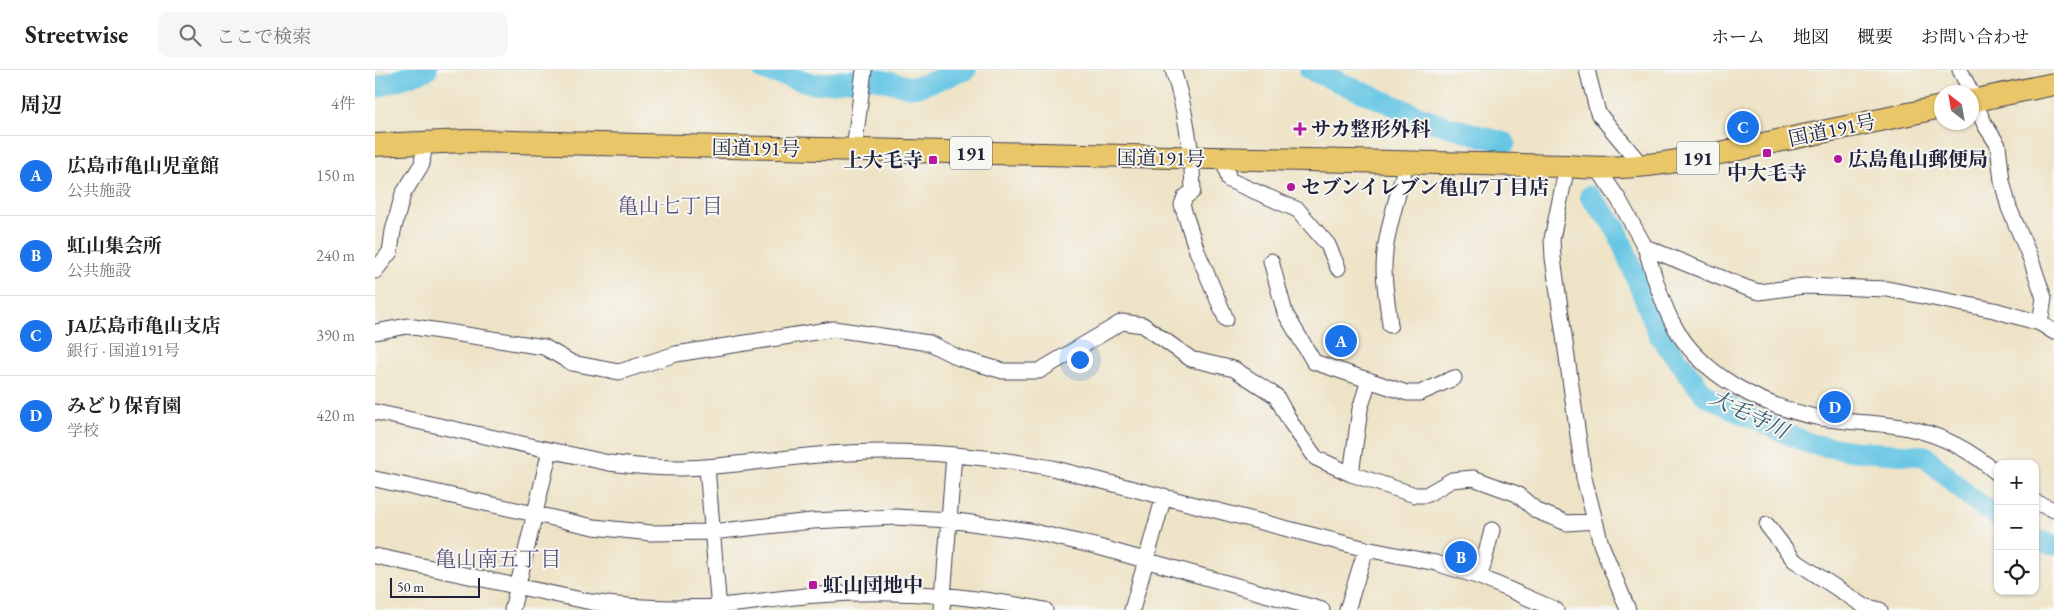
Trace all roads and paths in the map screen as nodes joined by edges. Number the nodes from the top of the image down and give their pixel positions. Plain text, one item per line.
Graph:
1 (864, 70) edge
2 (1173, 70) edge
3 (1587, 70) edge
4 (1961, 70) edge
5 (2054, 84) edge
6 (1967, 85) edge
7 (1979, 96) edge
8 (1934, 108) edge
9 (1979, 112) edge
10 (425, 141) junction
11 (375, 145) edge
12 (855, 150) junction
13 (1192, 158) junction
14 (1224, 160) junction
15 (1406, 163) junction
16 (1567, 166) junction
17 (1642, 166) junction
18 (1598, 169) junction
19 (1645, 247) junction
20 (1271, 262) dead end
21 (1338, 268) dead end
22 (375, 271) edge
23 (1226, 319) dead end
24 (2040, 323) junction
25 (1390, 325) dead end
26 (375, 332) edge
27 (2054, 332) edge
28 (1454, 378) dead end
29 (1369, 380) junction
30 (375, 412) edge
31 (550, 450) junction
32 (954, 455) junction
33 (707, 467) junction
34 (1994, 471) edge
35 (1351, 474) junction
36 (375, 479) edge
37 (1164, 496) junction
38 (2039, 504) edge
39 (2054, 510) edge
40 (535, 514) junction
41 (949, 520) junction
42 (1594, 521) junction
43 (1767, 526) dead end
44 (1492, 530) dead end
45 (713, 532) junction
46 (1366, 549) junction
47 (375, 556) edge
48 (1146, 561) junction
49 (1480, 577) junction
50 (517, 586) junction
51 (943, 594) junction
52 (719, 608) edge
53 (512, 610) edge
54 (942, 610) edge
55 (1045, 610) edge
56 (1132, 610) edge
57 (1322, 610) edge
58 (1347, 610) edge
59 (1556, 610) edge
60 (1628, 610) edge
61 (1880, 610) edge

1 - 12 street
2 - 13 street
3 - 17 street
4 - 6 street
5 - 7 highway
8 - 17 highway, 国道191号 / 191
9 - 24 street
10 - 11 highway, 国道191号 / 191
10 - 12 highway, 国道191号 / 191
10 - 22 street
12 - 13 highway, 国道191号 / 191
13 - 14 highway, 国道191号 / 191
13 - 23 street
14 - 15 highway, 国道191号 / 191
14 - 21 street
15 - 16 highway, 国道191号 / 191
15 - 25 street
16 - 18 highway, 国道191号 / 191
16 - 42 street
17 - 18 highway, 国道191号 / 191
18 - 19 street
19 - 24 street
19 - 34 street
20 - 29 street
24 - 27 street
26 - 35 street
28 - 29 street
29 - 35 street
30 - 31 street
31 - 33 street
31 - 40 street
32 - 33 street
32 - 37 street
32 - 41 street
33 - 45 street
35 - 42 street
36 - 40 street
37 - 46 street
37 - 48 street
38 - 39 street
40 - 45 street
40 - 50 street
41 - 45 street
41 - 48 street
41 - 51 street
42 - 60 street
43 - 61 street
44 - 49 street
45 - 52 street
46 - 49 street
46 - 58 street
47 - 50 street
48 - 56 street
48 - 57 street
49 - 59 street
50 - 52 street
50 - 53 street
51 - 52 street
51 - 54 street
51 - 55 street

